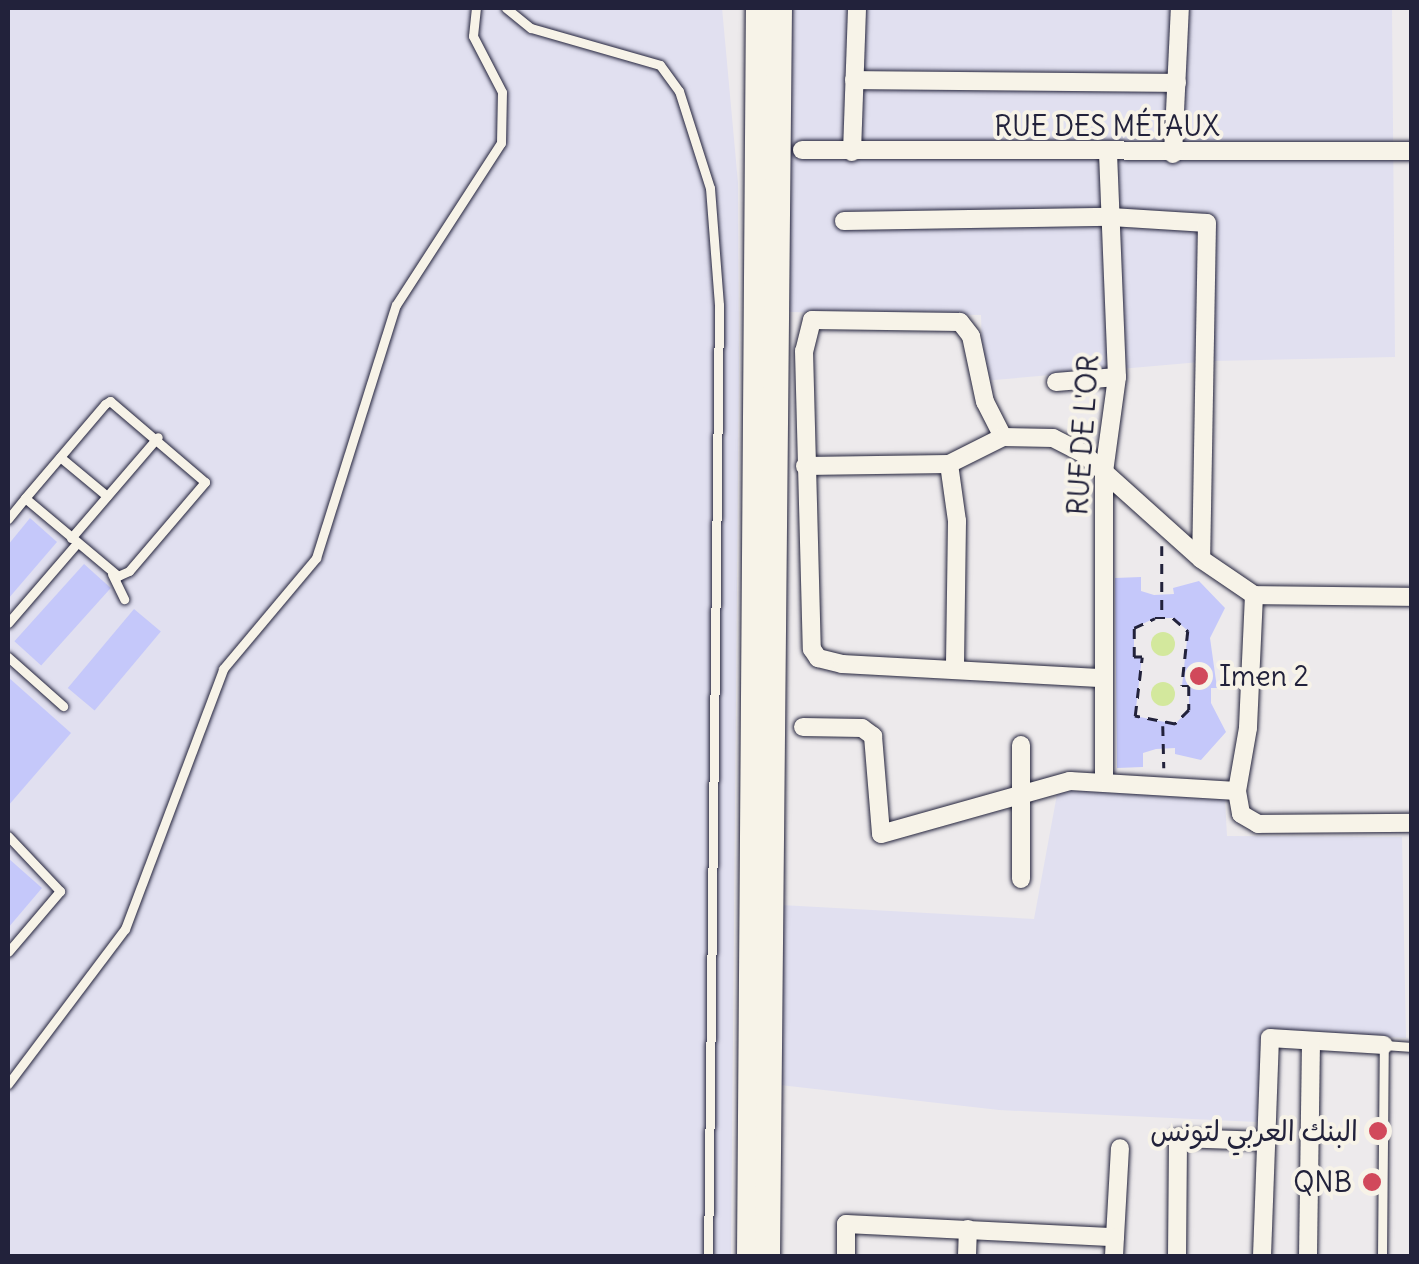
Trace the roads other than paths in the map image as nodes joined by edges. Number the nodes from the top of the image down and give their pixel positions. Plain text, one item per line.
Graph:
1 (476, 8) edge
2 (506, 8) edge
3 (758, 8) edge
4 (779, 8) edge
5 (857, 8) edge
6 (1180, 8) edge
7 (854, 80) junction
8 (1176, 83) junction
9 (802, 150) dead end
10 (1412, 151) edge
11 (852, 152) junction
12 (1108, 154) junction
13 (1173, 154) junction
14 (1112, 217) junction
15 (844, 221) dead end
16 (1117, 377) junction
17 (1056, 382) dead end
18 (158, 437) junction
19 (1004, 438) junction
20 (60, 457) junction
21 (949, 464) junction
22 (806, 466) junction
23 (1104, 472) junction
24 (107, 496) junction
25 (25, 498) junction
26 (8, 518) edge
27 (74, 540) junction
28 (1200, 560) junction
29 (112, 574) junction
30 (1254, 595) junction
31 (1412, 597) edge
32 (124, 599) dead end
33 (8, 623) edge
34 (8, 656) edge
35 (955, 670) junction
36 (1104, 678) junction
37 (63, 706) dead end
38 (802, 727) dead end
39 (1021, 745) dead end
40 (1104, 780) junction
41 (1237, 790) junction
42 (1017, 798) junction
43 (1412, 823) edge
44 (8, 836) edge
45 (1021, 879) dead end
46 (8, 952) edge
47 (1311, 1040) junction
48 (1384, 1045) junction
49 (1412, 1047) edge
50 (8, 1084) edge
51 (1266, 1142) junction
52 (1120, 1148) dead end
53 (968, 1229) junction
54 (1115, 1247) edge
55 (708, 1256) edge
56 (748, 1256) edge
57 (767, 1256) edge
58 (846, 1256) edge
59 (966, 1256) edge
60 (1177, 1256) edge
61 (1262, 1256) edge
62 (1308, 1256) edge
63 (1382, 1256) edge

1 - 50 lane
2 - 55 lane
3 - 56 street
4 - 57 street
5 - 7 street
6 - 8 street
7 - 8 street
7 - 11 street
8 - 13 street
9 - 11 street, RUE DES MÉTAUX
10 - 13 street, RUE DES MÉTAUX
11 - 12 street, RUE DES MÉTAUX
12 - 13 street, RUE DES MÉTAUX
12 - 14 street, RUE DE L'OR
14 - 15 street
14 - 16 street, RUE DE L'OR
14 - 28 street
16 - 17 street
16 - 23 street, RUE DE L'OR
18 - 20 lane
18 - 24 lane
18 - 29 lane
19 - 21 street
19 - 22 street
19 - 23 street
20 - 24 lane
20 - 25 lane
21 - 22 street
21 - 35 street
22 - 35 street
23 - 28 street
23 - 36 street, RUE DE L'OR
24 - 27 lane
25 - 26 lane
25 - 27 lane
27 - 29 lane
27 - 33 lane
28 - 30 street
29 - 32 lane
30 - 31 street
30 - 41 street
34 - 37 lane
35 - 36 street
36 - 40 street, RUE DE L'OR
38 - 42 street
39 - 42 street
40 - 41 street
40 - 42 street
41 - 43 street
42 - 45 street
44 - 46 lane
47 - 48 street
47 - 51 street
47 - 62 street
48 - 49 lane
48 - 63 lane
51 - 60 street
51 - 61 street
52 - 54 street
53 - 54 street
53 - 58 street
53 - 59 street

